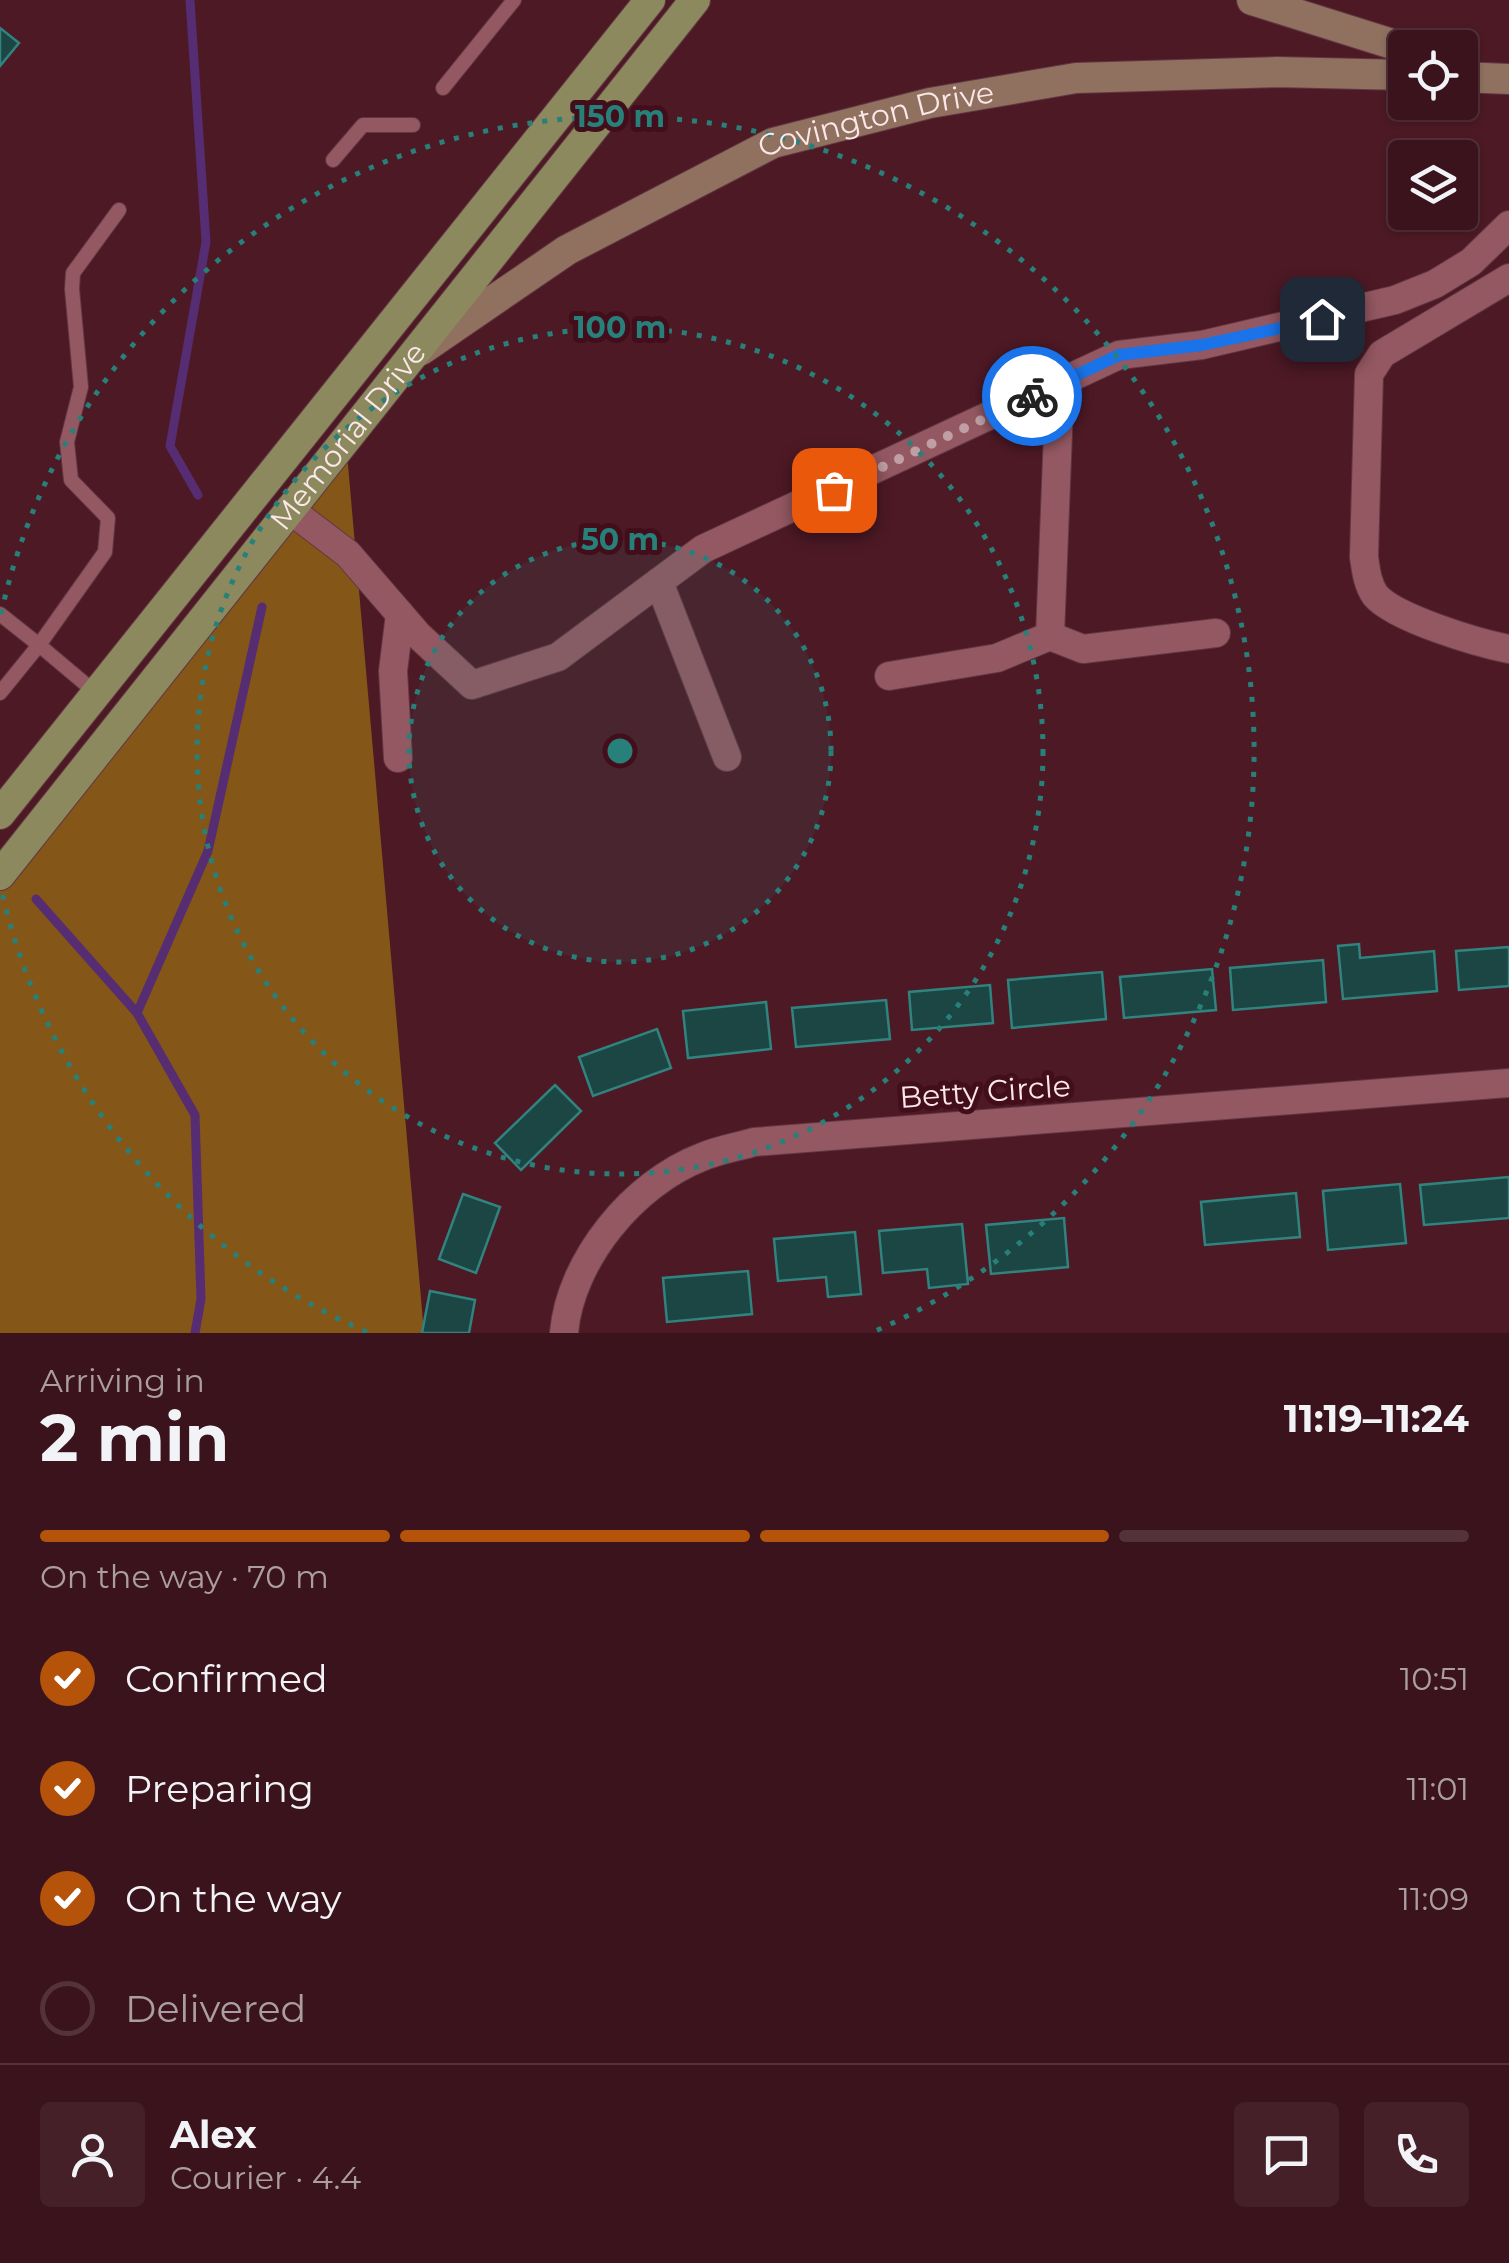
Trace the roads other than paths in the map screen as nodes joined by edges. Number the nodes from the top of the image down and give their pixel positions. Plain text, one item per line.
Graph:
1 (514, 0) edge
2 (650, 0) edge
3 (695, 0) edge
4 (1252, 0) edge
5 (1388, 43) edge
6 (1478, 70) edge
7 (1388, 75) edge
8 (1478, 77) edge
9 (1504, 78) edge
10 (443, 88) dead end
11 (413, 125) dead end
12 (333, 160) dead end
13 (119, 210) dead end
14 (1509, 225) edge
15 (1509, 278) edge
16 (406, 360) junction
17 (1060, 382) junction
18 (290, 509) junction
19 (659, 582) junction
20 (0, 614) edge
21 (400, 614) junction
22 (1216, 634) dead end
23 (1050, 636) junction
24 (40, 644) junction
25 (1509, 650) edge
26 (889, 676) dead end
27 (0, 693) edge
28 (96, 693) junction
29 (727, 757) dead end
30 (398, 758) dead end
31 (0, 814) edge
32 (0, 875) edge
33 (1509, 1083) edge
34 (564, 1333) edge

1 - 10 lane
2 - 28 main road, Memorial Drive
3 - 16 main road, Memorial Drive
4 - 5 street
6 - 9 street
7 - 16 street, Covington Drive
8 - 9 street
11 - 12 lane
13 - 24 lane
14 - 17 street
15 - 25 street
16 - 18 main road, Memorial Drive
17 - 19 street
17 - 23 street
18 - 21 street
18 - 32 main road, Memorial Drive
19 - 21 street
19 - 29 street
20 - 24 lane
21 - 30 street
22 - 23 street
23 - 26 street
24 - 27 lane
24 - 28 lane
28 - 31 main road, Memorial Drive
33 - 34 street, Betty Circle

